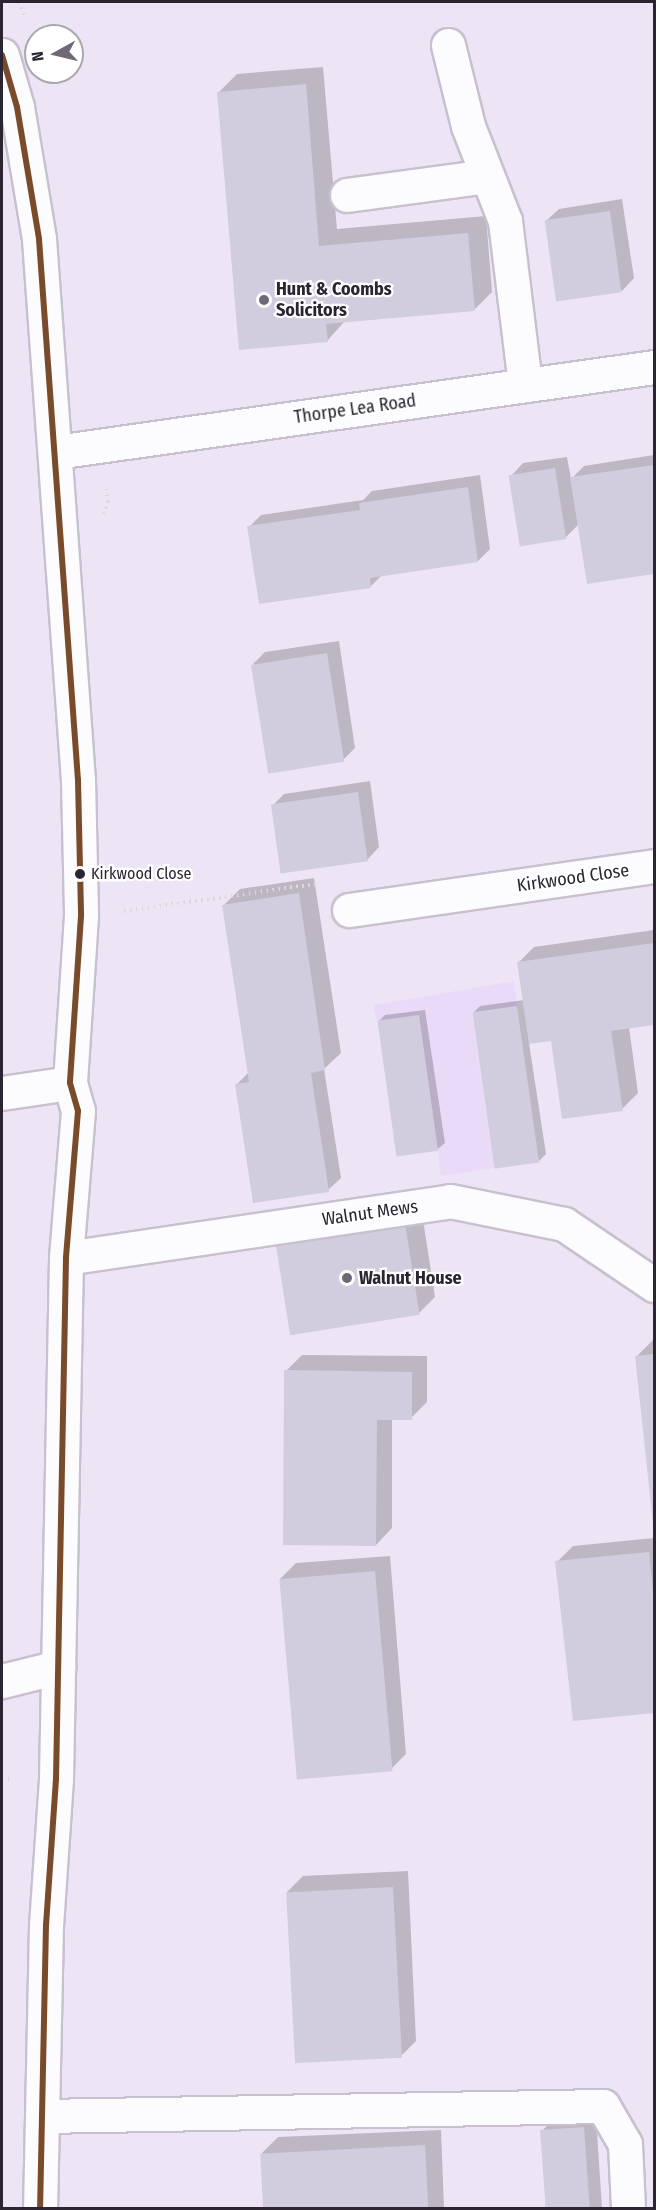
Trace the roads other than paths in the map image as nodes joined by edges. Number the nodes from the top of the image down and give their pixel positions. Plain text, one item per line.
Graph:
1 (448, 45) dead end
2 (2, 55) edge
3 (9, 99) edge
4 (487, 176) junction
5 (347, 195) dead end
6 (654, 367) edge
7 (525, 385) junction
8 (56, 452) junction
9 (654, 866) edge
10 (349, 909) road end
11 (70, 1083) junction
12 (2, 1093) edge
13 (66, 1258) junction
14 (654, 1285) edge
15 (58, 1667) junction
16 (2, 1681) edge
17 (42, 2116) junction
18 (40, 2208) edge
19 (627, 2208) edge

1 - 4 street
2 - 3 street
3 - 8 street
4 - 5 street
4 - 7 street
6 - 7 street, Thorpe Lea Road
7 - 8 street, Thorpe Lea Road
8 - 11 street
9 - 10 street, Kirkwood Close
11 - 12 street
11 - 13 street
13 - 14 street, Walnut Mews
13 - 15 street
15 - 16 street
15 - 17 street
17 - 18 street
17 - 19 street

